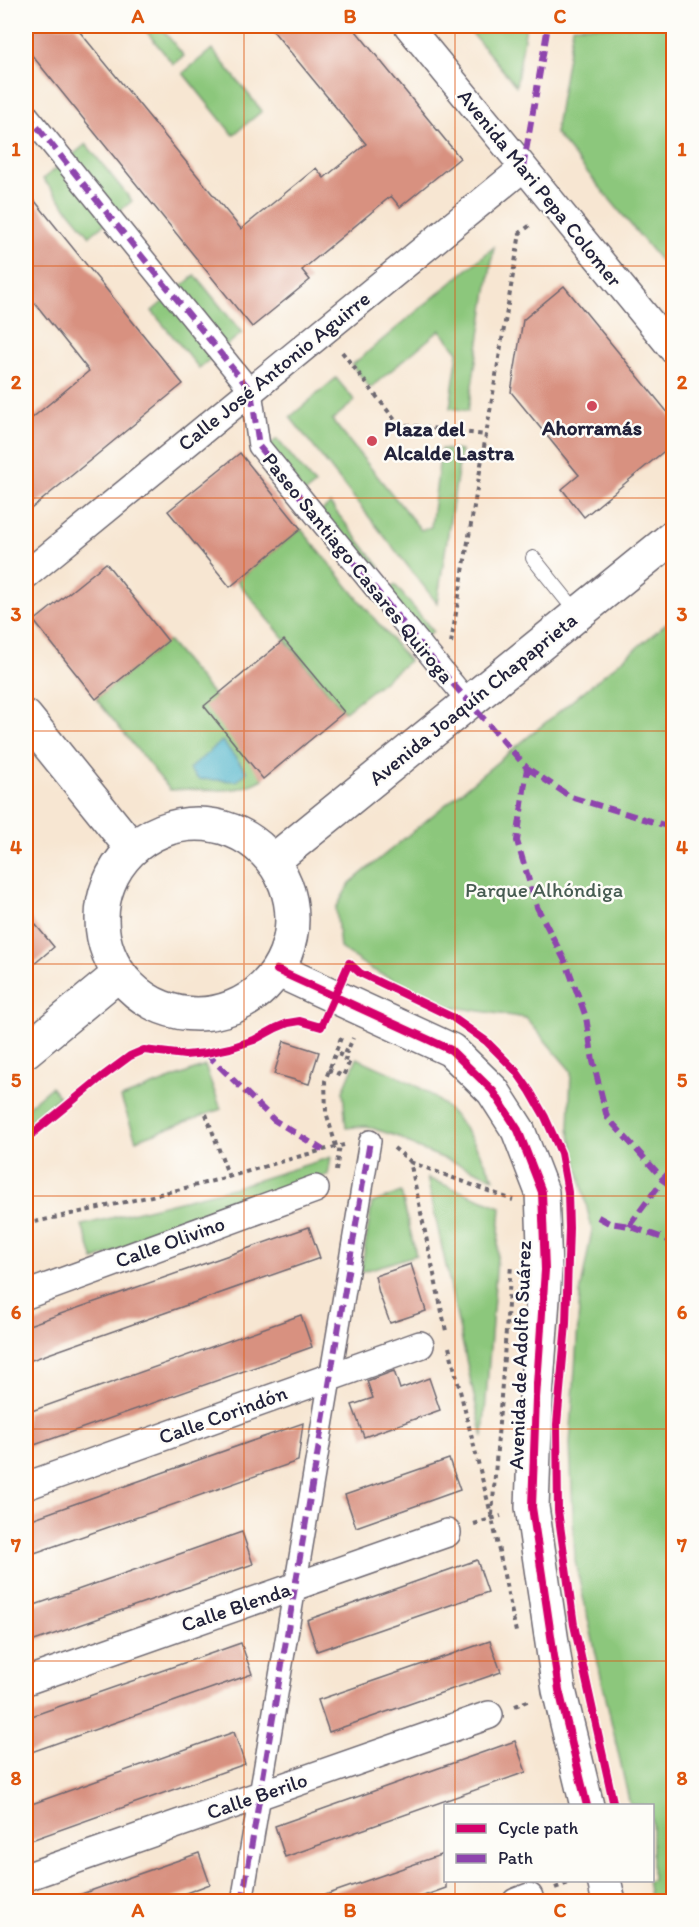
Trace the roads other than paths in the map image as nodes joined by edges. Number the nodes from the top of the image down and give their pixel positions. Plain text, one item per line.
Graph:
1 (408, 26) edge
2 (26, 113) edge
3 (523, 168) junction
4 (674, 351) edge
5 (250, 391) junction
6 (674, 536) edge
7 (533, 558) dead end
8 (26, 575) edge
9 (578, 614) junction
10 (469, 703) junction
11 (26, 717) edge
12 (132, 847) junction
13 (273, 861) junction
14 (277, 970) junction
15 (119, 974) junction
16 (26, 1051) edge
17 (370, 1141) dead end
18 (315, 1189) dead end
19 (26, 1295) edge
20 (420, 1345) dead end
21 (330, 1377) junction
22 (26, 1486) edge
23 (447, 1533) dead end
24 (295, 1586) junction
25 (26, 1681) edge
26 (489, 1715) dead end
27 (261, 1795) junction
28 (587, 1804) edge
29 (26, 1877) edge
30 (604, 1882) edge
31 (242, 1902) edge
32 (609, 1902) edge

1 - 3 street, Avenida Mari Pepa Colomer
2 - 5 street, Paseo Santiago Casares Quiroga
3 - 4 street, Avenida Mari Pepa Colomer
3 - 5 street, Calle José Antonio Aguirre
5 - 8 street, Calle José Antonio Aguirre
5 - 10 street, Paseo Santiago Casares Quiroga
6 - 9 street, Avenida Joaquín Chapaprieta
7 - 9 lane
9 - 10 street, Avenida Joaquín Chapaprieta
10 - 13 street, Avenida Joaquín Chapaprieta
11 - 12 street
12 - 13 street
12 - 15 street
13 - 14 street
14 - 15 street
14 - 28 street, Avenida de Adolfo Suárez
15 - 16 street
17 - 21 street
18 - 19 street, Calle Olivino
20 - 21 street, Calle Corindón
21 - 22 street, Calle Corindón
21 - 24 street
23 - 24 street, Calle Blenda
24 - 25 street, Calle Blenda
24 - 27 street
26 - 27 street, Calle Berilo
27 - 29 street, Calle Berilo
27 - 31 street
30 - 32 street

